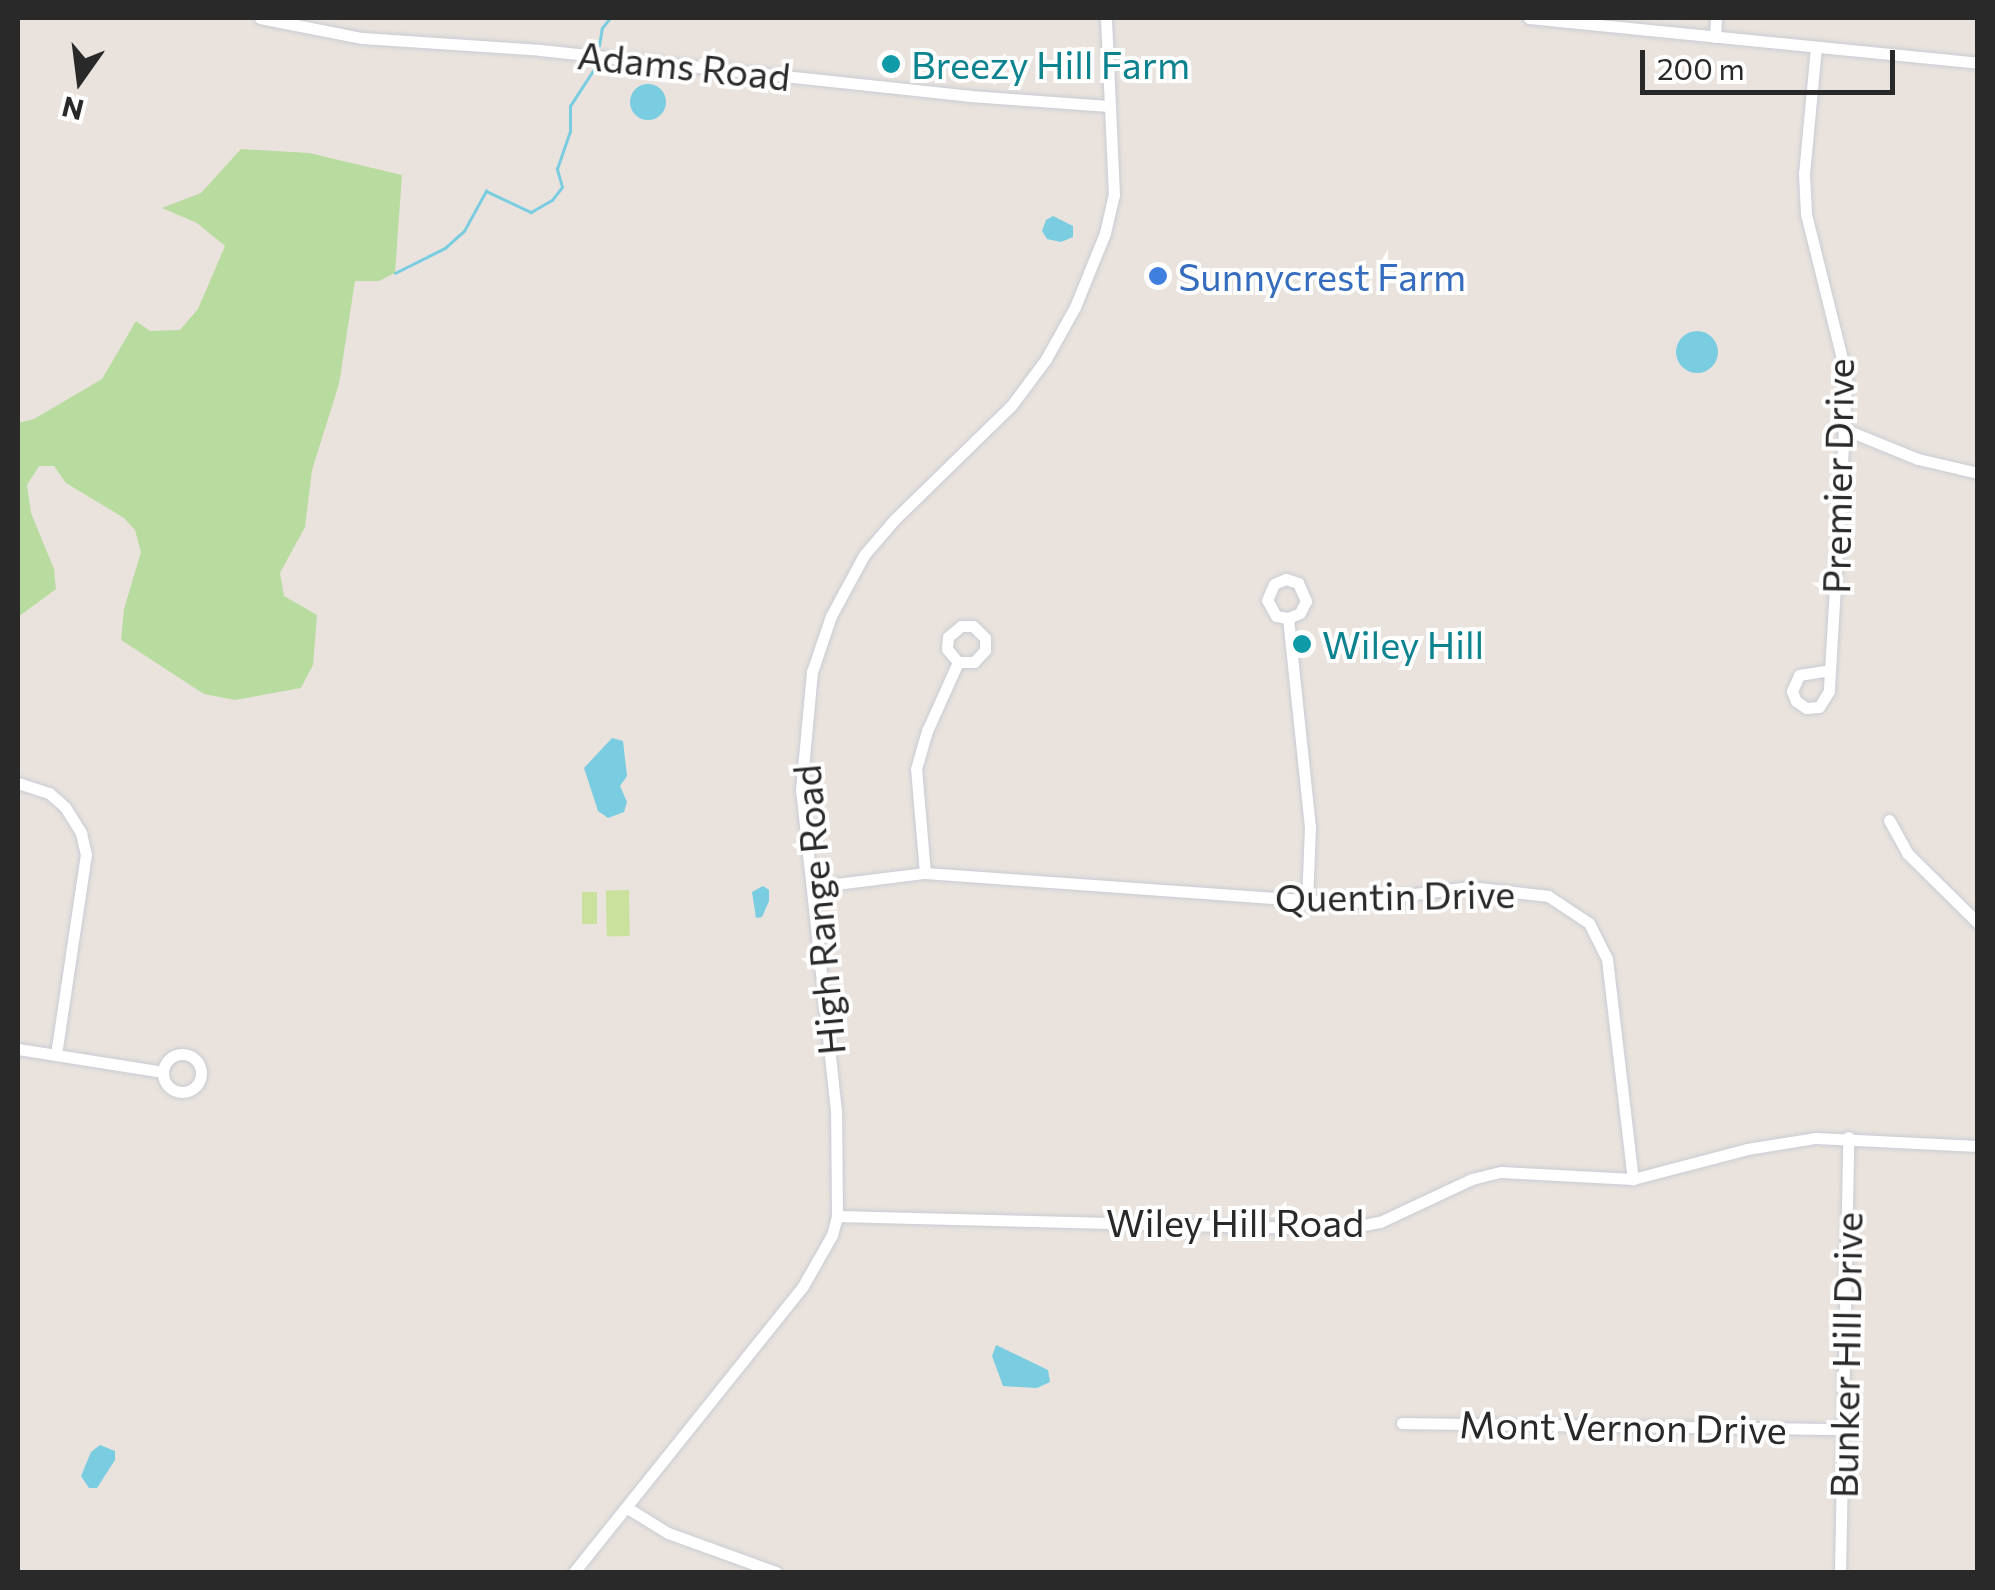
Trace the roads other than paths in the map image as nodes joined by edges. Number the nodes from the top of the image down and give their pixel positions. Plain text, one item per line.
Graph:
1 (260, 18) edge
2 (1106, 18) edge
3 (1529, 18) edge
4 (1716, 18) edge
5 (1715, 36) junction
6 (1816, 47) junction
7 (1978, 64) edge
8 (1110, 106) junction
9 (1844, 429) junction
10 (1978, 473) edge
11 (1288, 618) dead end
12 (958, 662) dead end
13 (1830, 670) dead end
14 (18, 783) edge
15 (1889, 820) dead end
16 (925, 872) junction
17 (812, 887) junction
18 (1307, 901) junction
19 (1978, 923) edge
20 (18, 1049) edge
21 (56, 1055) junction
22 (163, 1072) dead end
23 (1848, 1137) junction
24 (1978, 1146) edge
25 (1633, 1179) junction
26 (836, 1216) junction
27 (1402, 1422) dead end
28 (1843, 1429) junction
29 (629, 1508) junction
30 (574, 1572) edge
31 (776, 1572) edge
32 (1840, 1572) edge

1 - 8 street, Adams Road
2 - 8 street, High Range Road
3 - 5 street
4 - 5 street
5 - 6 street
6 - 7 street
6 - 9 street, Premier Drive
8 - 17 street, High Range Road
9 - 10 street
9 - 13 street, Premier Drive
11 - 18 street
12 - 16 street
14 - 21 street
15 - 19 street
16 - 17 street, Quentin Drive
16 - 18 street, Quentin Drive
17 - 26 street, High Range Road
18 - 25 street, Quentin Drive
20 - 21 street
21 - 22 street
23 - 24 street, Wiley Hill Road
23 - 25 street, Wiley Hill Road
23 - 28 street, Bunker Hill Drive
25 - 26 street, Wiley Hill Road
26 - 29 street, High Range Road
27 - 28 street, Mont Vernon Drive
28 - 32 street, Bunker Hill Drive
29 - 30 street, High Range Road
29 - 31 street

